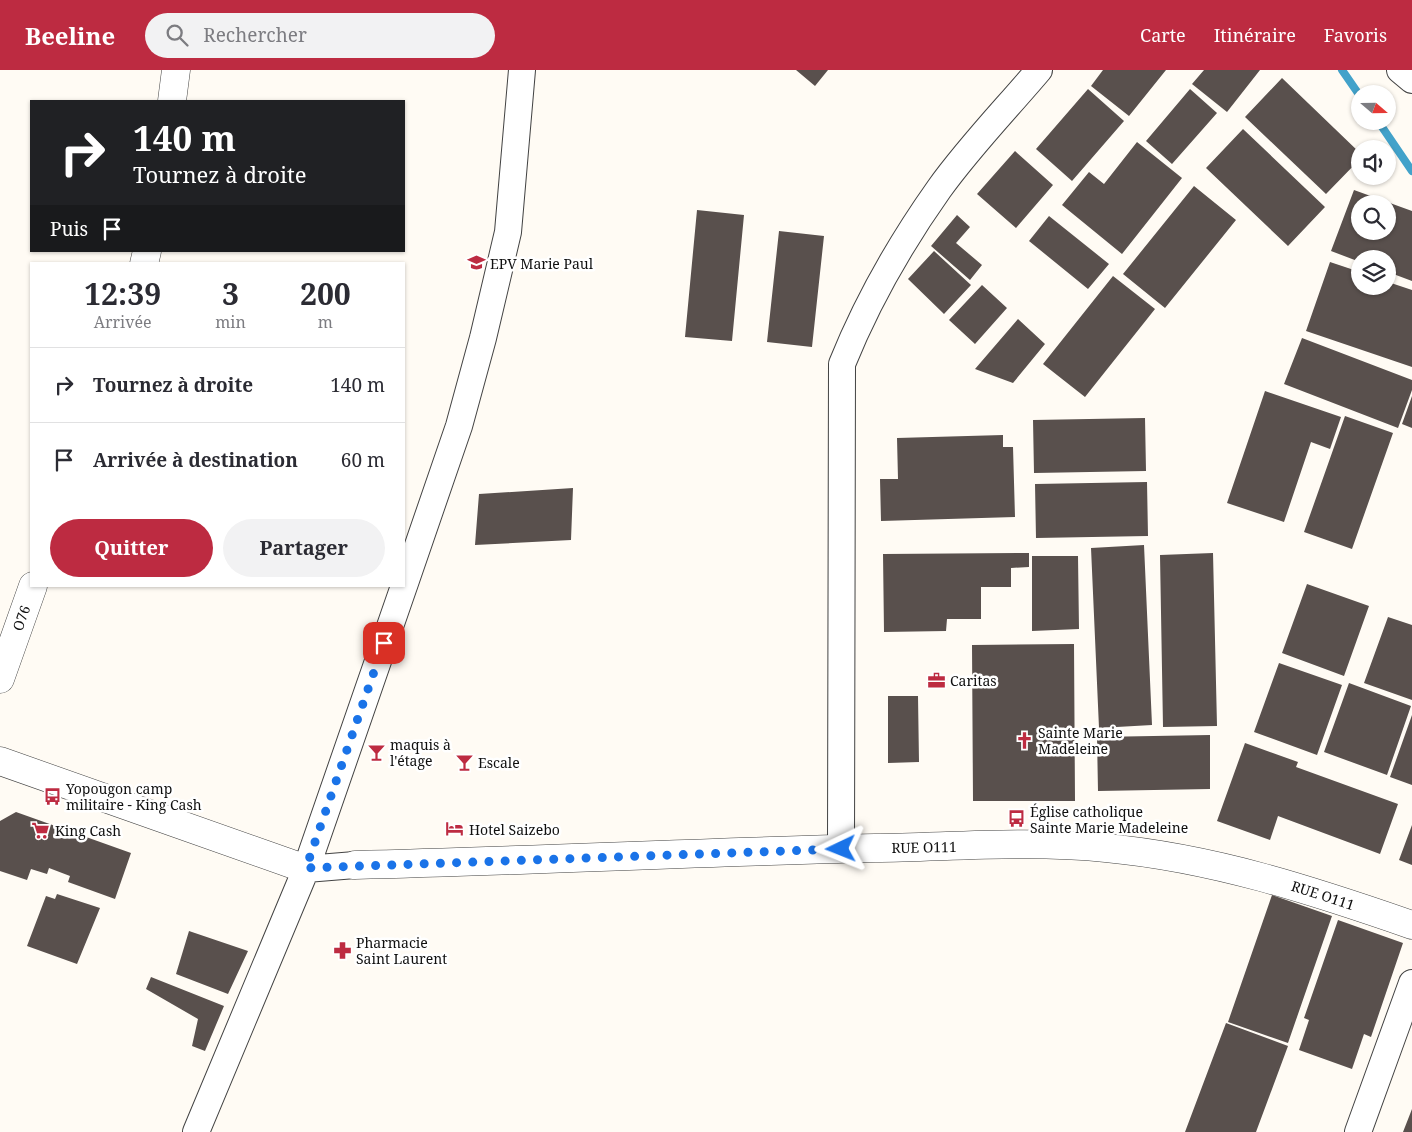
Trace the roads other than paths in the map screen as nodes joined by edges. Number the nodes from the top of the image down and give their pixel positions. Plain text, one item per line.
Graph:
1 (176, 70) edge
2 (522, 70) edge
3 (1039, 70) edge
4 (1400, 70) edge
5 (1412, 80) edge
6 (172, 100) edge
7 (405, 583) edge
8 (32, 587) edge
9 (404, 587) edge
10 (0, 679) edge
11 (0, 762) edge
12 (841, 849) junction
13 (355, 865) joint
14 (306, 868) junction
15 (1412, 925) edge
16 (1412, 983) edge
17 (196, 1132) edge
18 (1358, 1132) edge

1 - 6 street
2 - 7 street
3 - 12 street
4 - 5 street
8 - 10 street, O76
9 - 14 street
11 - 14 street
12 - 13 street, RUE O111
12 - 15 street, RUE O111
13 - 14 street, RUE O111
14 - 17 street
16 - 18 street

